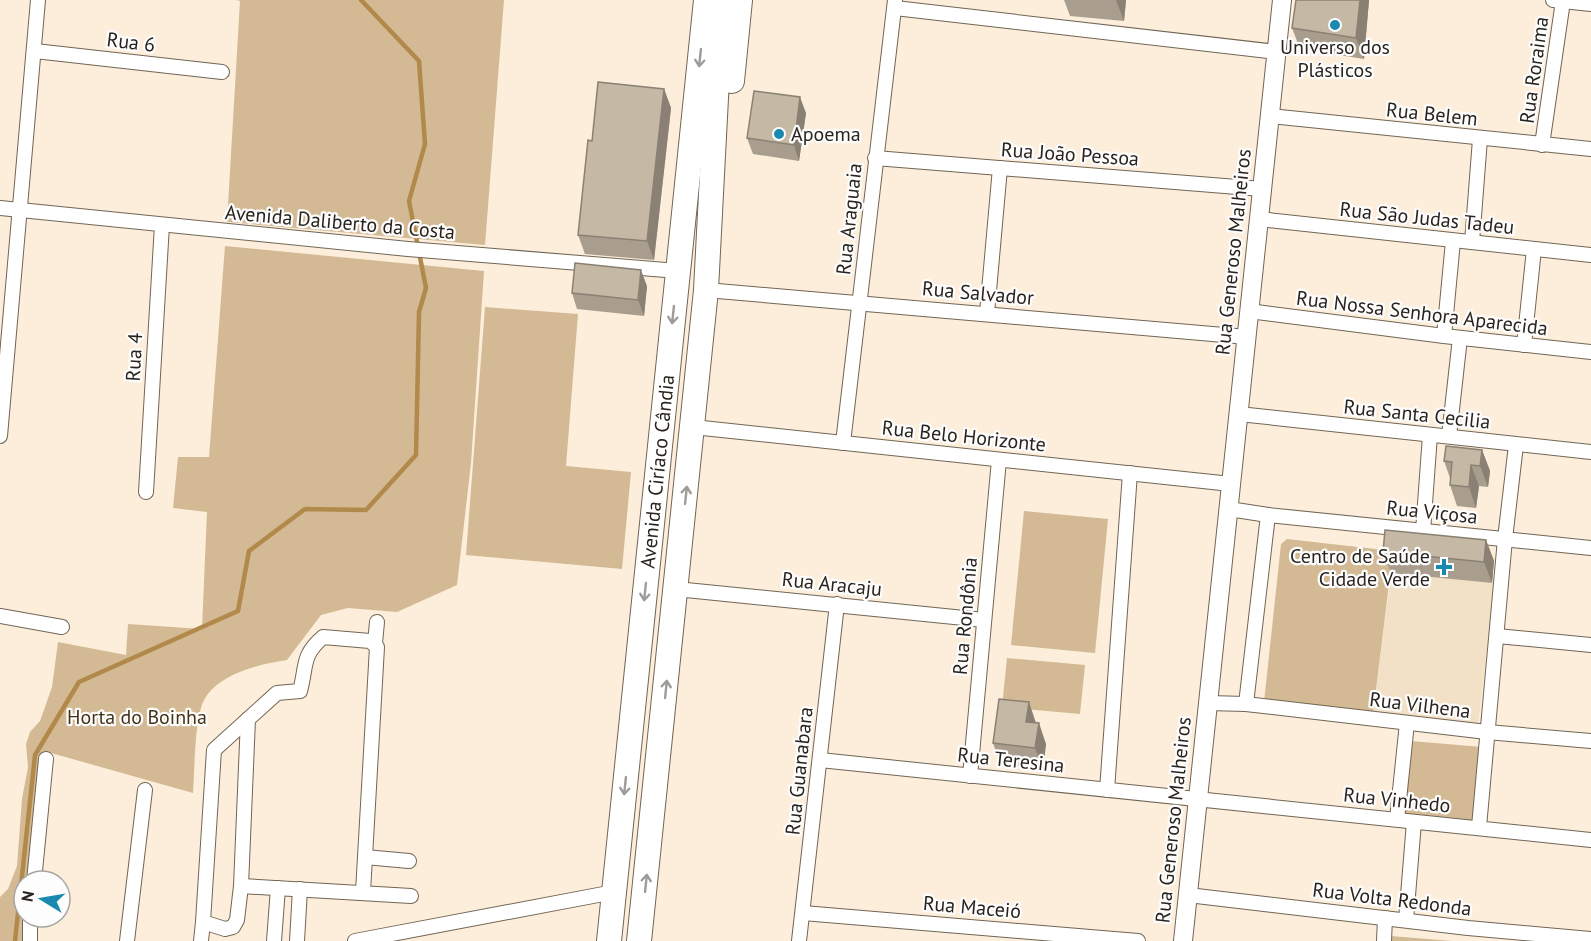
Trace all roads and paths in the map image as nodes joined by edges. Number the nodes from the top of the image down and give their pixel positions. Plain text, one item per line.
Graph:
1 (38, 0) edge
2 (706, 0) edge
3 (721, 0) edge
4 (740, 0) edge
5 (1282, 0) edge
6 (1558, 1) edge
7 (895, 4) edge
8 (1591, 4) edge
9 (35, 51) junction
10 (1277, 52) junction
11 (222, 72) dead end
12 (1270, 116) junction
13 (1480, 139) junction
14 (1542, 145) junction
15 (1591, 149) edge
16 (875, 158) junction
17 (1000, 168) junction
18 (1262, 189) junction
19 (0, 208) edge
20 (21, 209) junction
21 (1259, 219) junction
22 (162, 225) junction
23 (1453, 241) junction
24 (1472, 242) junction
25 (1534, 249) junction
26 (1591, 255) edge
27 (708, 259) junction
28 (678, 271) junction
29 (706, 290) junction
30 (860, 303) junction
31 (1249, 311) junction
32 (987, 313) junction
33 (1444, 336) junction
34 (1247, 337) junction
35 (1460, 338) junction
36 (1524, 345) junction
37 (1591, 352) edge
38 (1239, 414) junction
39 (693, 428) junction
40 (1430, 435) junction
41 (0, 436) edge
42 (1449, 436) junction
43 (843, 443) junction
44 (1516, 446) junction
45 (1591, 452) edge
46 (999, 460) junction
47 (1130, 473) junction
48 (1231, 484) junction
49 (146, 492) dead end
50 (1229, 509) junction
51 (1268, 515) junction
52 (1423, 531) junction
53 (1504, 539) junction
54 (1591, 548) edge
55 (676, 589) junction
56 (837, 604) junction
57 (0, 616) edge
58 (984, 620) junction
59 (377, 622) dead end
60 (62, 627) dead end
61 (1497, 636) junction
62 (375, 643) junction
63 (1591, 645) edge
64 (1208, 703) junction
65 (1246, 704) junction
66 (248, 719) junction
67 (1407, 723) junction
68 (1487, 732) junction
69 (1591, 741) edge
70 (46, 759) dead end
71 (820, 760) junction
72 (970, 776) junction
73 (145, 790) dead end
74 (1107, 790) junction
75 (1198, 799) junction
76 (1397, 819) junction
77 (1414, 822) junction
78 (1479, 827) junction
79 (1591, 840) edge
80 (365, 857) junction
81 (410, 861) dead end
82 (35, 869) edge
83 (241, 886) junction
84 (278, 888) junction
85 (300, 889) junction
86 (363, 892) junction
87 (614, 892) junction
88 (1188, 895) junction
89 (411, 896) dead end
90 (803, 913) junction
91 (1385, 918) junction
92 (1406, 920) junction
93 (203, 922) junction
94 (1467, 934) edge
95 (1591, 939) edge
96 (127, 941) edge
97 (201, 941) edge
98 (274, 941) edge
99 (297, 941) edge
100 (355, 941) edge
101 (609, 941) edge
102 (639, 941) edge
103 (799, 941) edge
104 (1138, 941) edge
105 (1183, 941) edge
106 (1383, 941) edge

1 - 9 street
2 -> 28 highway, Avenida Ciríaco Cândia
3 - 27 highway
4 - 27 highway
5 - 10 street, Rua Generoso Malheiros
6 - 8 street
6 - 14 street, Rua Roraima
7 - 10 street
7 - 16 street, Rua Araguaia
9 - 11 street, Rua 6
9 - 20 street
10 - 12 street, Rua Generoso Malheiros
12 - 13 street, Rua Belem
12 - 18 street, Rua Generoso Malheiros
13 - 14 street, Rua Belem
13 - 24 street
14 - 15 street, Rua Belem
16 - 17 street, Rua João Pessoa
16 - 30 street, Rua Araguaia
17 - 18 street, Rua João Pessoa
17 - 32 street
18 - 21 street, Rua Generoso Malheiros
19 - 20 street, Avenida Daliberto da Costa
20 - 22 street, Avenida Daliberto da Costa
20 - 41 street
21 - 23 street, Rua São Judas Tadeu
21 - 31 street, Rua Generoso Malheiros
22 - 28 street, Avenida Daliberto da Costa
22 - 49 street, Rua 4
23 - 24 street, Rua São Judas Tadeu
23 - 33 street
24 - 25 street, Rua São Judas Tadeu
25 - 26 street, Rua São Judas Tadeu
25 - 36 street
27 - 29 highway, Avenida Ciríaco Cândia
28 -> 87 highway, Avenida Ciríaco Cândia
29 - 30 street, Rua Salvador
29 - 39 highway, Avenida Ciríaco Cândia
30 - 32 street, Rua Salvador
30 - 43 street, Rua Araguaia
31 - 33 street, Rua Nossa Senhora Aparecida
31 - 34 street, Rua Generoso Malheiros
32 - 34 street, Rua Salvador
33 - 35 street, Rua Nossa Senhora Aparecida
34 - 38 street, Rua Generoso Malheiros
35 - 36 street, Rua Nossa Senhora Aparecida
35 - 42 street
36 - 37 street, Rua Nossa Senhora Aparecida
38 - 40 street, Rua Santa Cecilia
38 - 48 street, Rua Generoso Malheiros
39 - 43 street, Rua Belo Horizonte
55 -> 39 highway, Avenida Ciríaco Cândia
40 - 42 street, Rua Santa Cecilia
40 - 52 street
42 - 44 street, Rua Santa Cecilia
43 - 46 street, Rua Belo Horizonte
44 - 45 street, Rua Santa Cecilia
44 - 53 street
46 - 47 street, Rua Belo Horizonte
46 - 58 street, Rua Rondônia
47 - 48 street, Rua Belo Horizonte
47 - 74 street
48 - 50 street, Rua Generoso Malheiros
50 - 51 street
50 - 64 street, Rua Generoso Malheiros
51 - 52 street, Rua Viçosa
51 - 65 street
52 - 53 street, Rua Viçosa
53 - 54 street, Rua Viçosa
53 - 61 street
55 - 56 street, Rua Aracaju
102 -> 55 highway, Avenida Ciríaco Cândia
56 - 58 street, Rua Aracaju
56 - 71 street, Rua Guanabara
57 - 60 street
58 - 72 street, Rua Rondônia
59 - 62 street
61 - 63 street
61 - 68 street
62 - 66 street
62 - 80 street
64 - 65 street, Rua Generoso Malheiros
64 - 75 street, Rua Generoso Malheiros
65 - 67 street, Rua Vilhena
66 - 83 street
66 - 93 street
67 - 68 street, Rua Vilhena
67 - 76 street
68 - 69 street, Rua Vilhena
68 - 78 street
70 - 82 street
71 - 72 street, Rua Teresina
71 - 90 street, Rua Guanabara
72 - 74 street, Rua Teresina
73 - 96 street
74 - 75 street, Rua Teresina
75 - 76 street, Rua Vinhedo
75 - 88 street, Rua Generoso Malheiros
76 - 77 street, Rua Vinhedo
77 - 78 street, Rua Vinhedo
77 - 92 street
78 - 79 street, Rua Vinhedo
80 - 81 street
80 - 86 street
83 - 84 street
83 - 93 street
84 - 85 street
84 - 98 street
85 - 86 street
85 - 99 street
86 - 89 street
87 - 100 street
87 - 101 highway, Avenida Ciríaco Cândia
88 - 91 street, Rua Volta Redonda
88 - 105 street, Rua Generoso Malheiros
90 - 103 street, Rua Guanabara
90 - 104 street, Rua Maceió
91 - 92 street, Rua Volta Redonda
91 - 106 street
92 - 94 street, Rua Volta Redonda
93 - 97 street
94 - 95 street, Rua Volta Redonda

